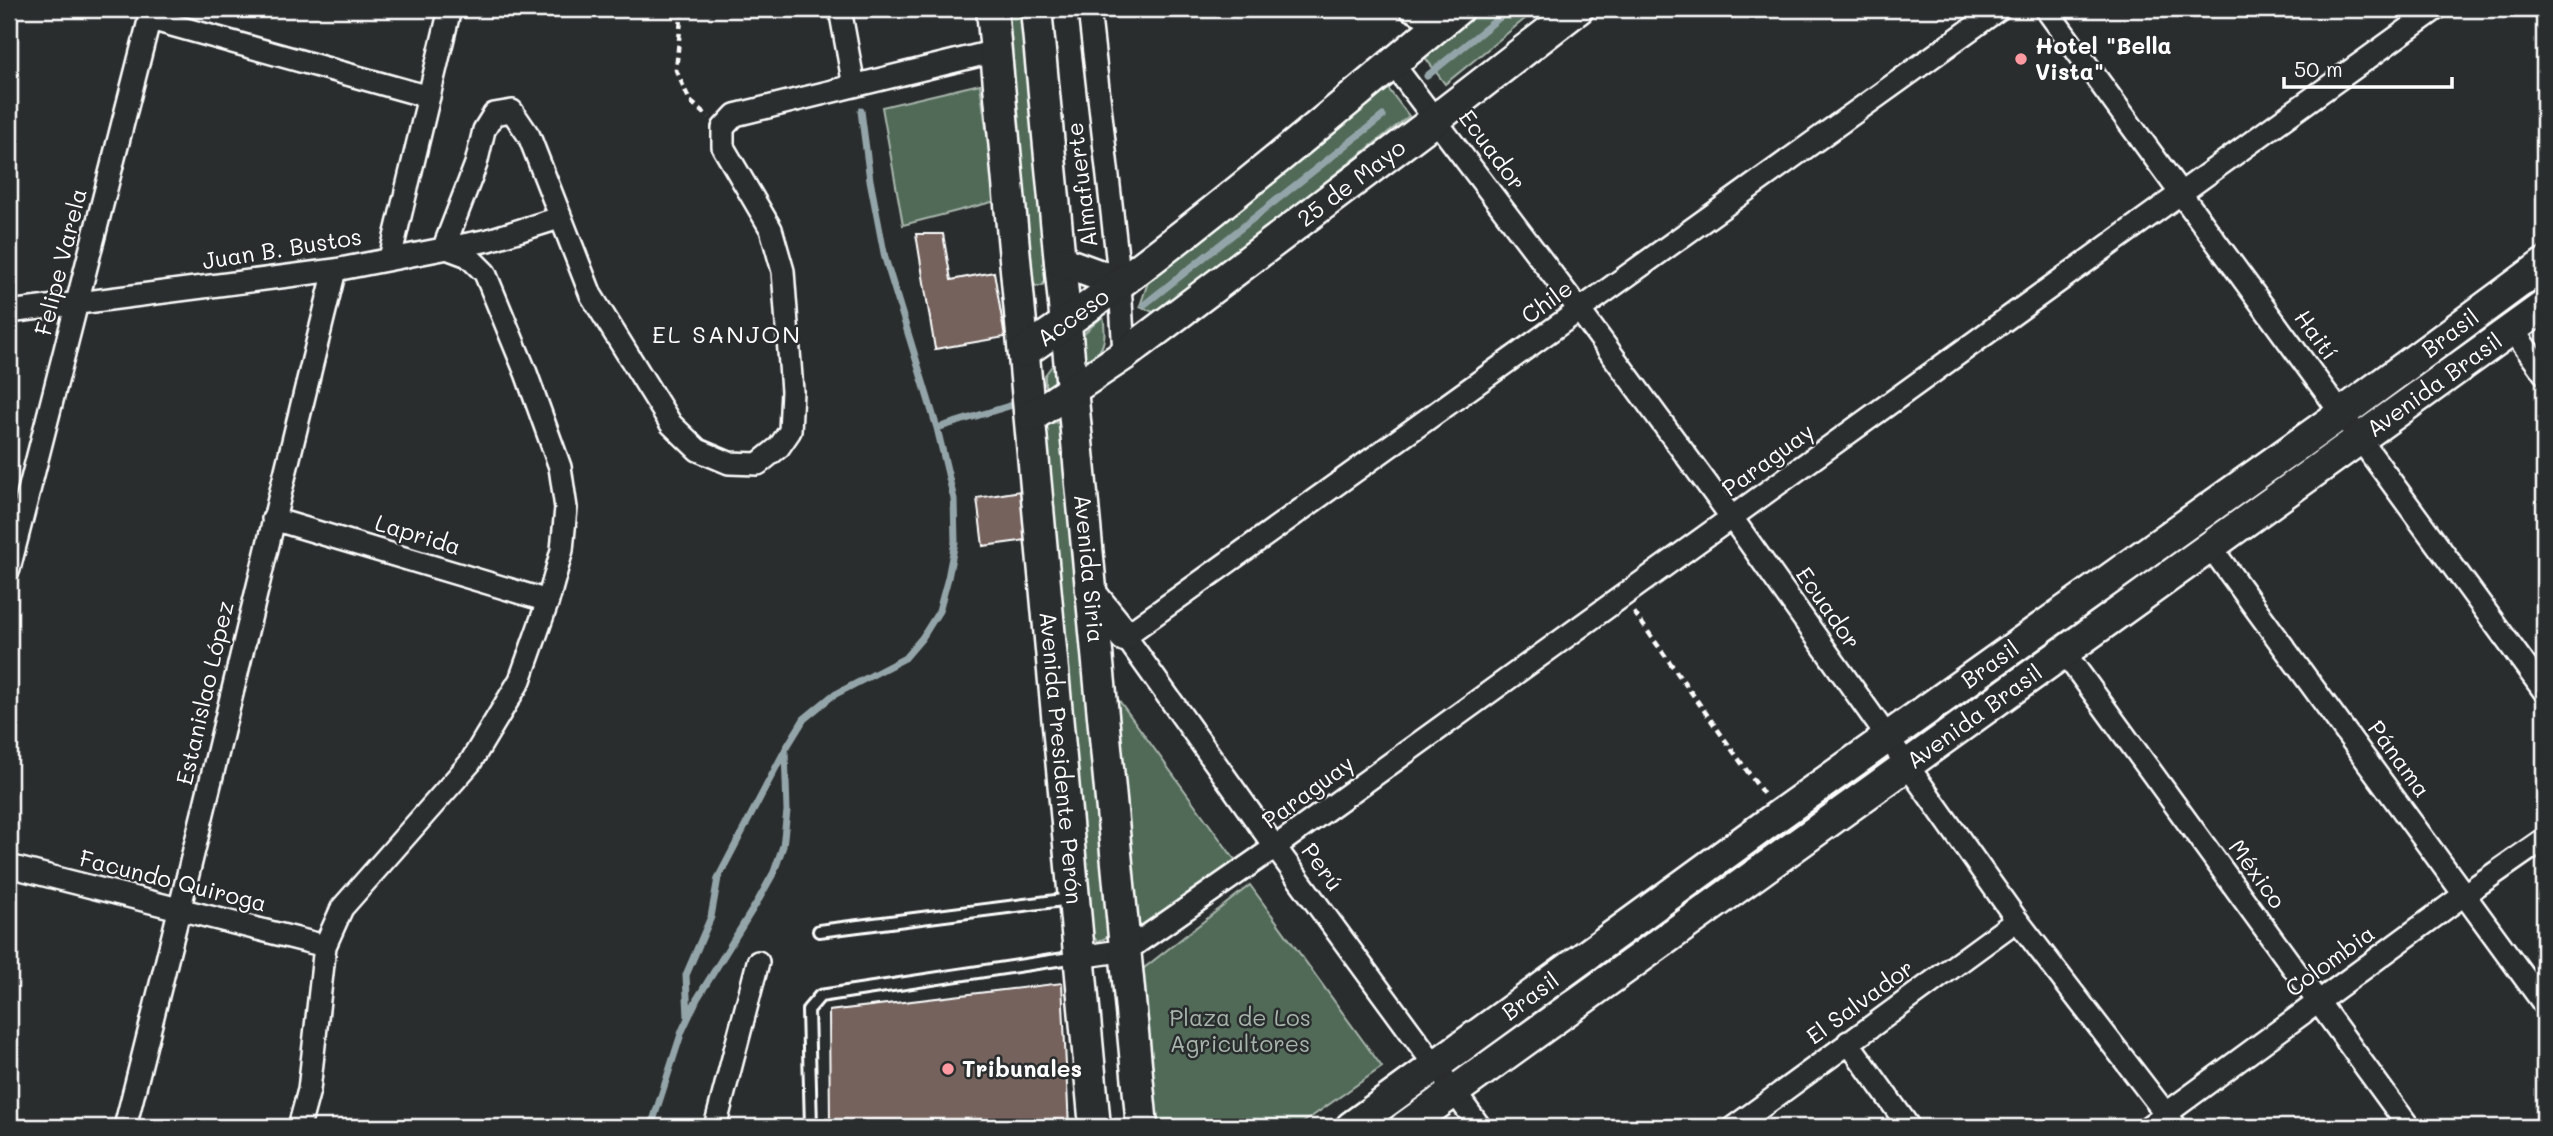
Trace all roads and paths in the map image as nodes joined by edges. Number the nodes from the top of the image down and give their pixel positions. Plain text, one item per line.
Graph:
1 (450, 9) edge
2 (682, 9) edge
3 (840, 9) edge
4 (992, 9) edge
5 (1036, 9) edge
6 (1088, 9) edge
7 (1410, 9) edge
8 (1578, 9) edge
9 (1999, 9) edge
10 (2046, 9) edge
11 (2436, 9) edge
12 (151, 14) edge
13 (1449, 16) edge
14 (996, 51) junction
15 (1399, 71) junction
16 (854, 86) junction
17 (429, 97) junction
18 (1430, 111) junction
19 (723, 128) junction
20 (2181, 194) junction
21 (559, 218) junction
22 (444, 247) junction
23 (390, 258) junction
24 (1060, 261) junction
25 (2544, 264) edge
26 (335, 270) junction
27 (1120, 283) junction
28 (78, 304) junction
29 (2544, 306) edge
30 (1580, 311) junction
31 (9, 312) edge
32 (1065, 324) junction
33 (2512, 329) junction
34 (1024, 352) junction
35 (1124, 355) junction
36 (2544, 373) edge
37 (1072, 389) junction
38 (1030, 403) junction
39 (2341, 414) junction
40 (2360, 439) junction
41 (1732, 518) junction
42 (273, 519) junction
43 (2210, 546) junction
44 (9, 569) edge
45 (1092, 595) junction
46 (1623, 597) junction
47 (548, 601) junction
48 (1125, 636) junction
49 (2064, 652) junction
50 (2544, 691) edge
51 (1887, 738) junction
52 (1906, 765) junction
53 (1779, 815) junction
54 (2544, 839) edge
55 (1275, 847) junction
56 (9, 866) edge
57 (2465, 894) junction
58 (1074, 899) junction
59 (180, 911) junction
60 (2017, 920) junction
61 (819, 931) dead end
62 (325, 946) junction
63 (1127, 950) junction
64 (1079, 957) junction
65 (758, 962) dead end
66 (2318, 1003) junction
67 (2544, 1004) edge
68 (1848, 1042) junction
69 (1436, 1065) junction
70 (1455, 1092) junction
71 (2171, 1121) edge
72 (125, 1127) edge
73 (299, 1127) edge
74 (715, 1127) edge
75 (811, 1127) edge
76 (1095, 1127) edge
77 (1142, 1127) edge
78 (1351, 1127) edge
79 (1405, 1127) edge
80 (1480, 1127) edge
81 (1734, 1127) edge
82 (1909, 1127) edge
83 (2148, 1127) edge
84 (2409, 1127) edge

1 - 17 street
2 - 19 path
3 - 16 street
4 - 14 street
5 - 24 street, Avenida Siria
6 - 27 street, Almafuerte
7 - 13 street
8 - 18 street, 25 de Mayo
9 - 30 street, Chile
10 - 20 street, Haití
11 - 20 street, Paraguay
12 - 17 street
12 - 28 street, Felipe Varela
13 - 15 street
14 - 16 street
14 - 34 street
15 - 18 street, Ecuador
15 - 27 street
16 - 19 street
17 - 23 street
18 - 30 street, Ecuador
18 - 35 street, 25 de Mayo
19 - 21 street
20 - 39 street, Haití
20 - 41 street, Paraguay
21 - 22 street, Juan B. Bustos
21 - 22 street
22 - 23 street, Juan B. Bustos
22 - 47 street
23 - 26 street, Juan B. Bustos
24 - 27 street
24 - 32 street, Avenida Siria
25 - 39 street, Brasil
26 - 28 street, Juan B. Bustos
26 - 42 street, Estanislao López
27 - 32 street, Acceso
27 - 35 street, Almafuerte
28 - 31 street, Juan B. Bustos
28 - 44 street, Felipe Varela
29 - 33 street, Avenida Brasil
30 - 41 street, Ecuador
30 - 48 street, Chile
32 - 34 street, Acceso
32 - 37 street, Avenida Siria
33 - 36 street
33 - 40 street, Avenida Brasil
34 - 38 street
35 - 37 street
37 - 38 street
37 - 45 street, Avenida Siria
38 - 58 street, Avenida Presidente Perón
39 - 40 street, Haití
39 - 51 street, Brasil
40 - 43 street, Avenida Brasil
40 - 50 street, Haití
41 - 46 street, Paraguay
41 - 51 street, Ecuador
42 - 47 street, Laprida
42 - 59 street, Estanislao López
43 - 49 street, Avenida Brasil
43 - 57 street, Pánama
45 - 48 street
45 - 63 street, Avenida Siria
46 - 53 path
46 - 55 street, Paraguay
47 - 62 street
48 - 55 street, Perú
49 - 52 street, Avenida Brasil
49 - 66 street, México
51 - 52 street, Ecuador
51 - 53 street, Brasil
52 - 60 street, Ecuador
52 - 70 street, Avenida Brasil
53 - 69 street, Brasil
54 - 57 street, Colombia
55 - 63 street, Paraguay
55 - 69 street, Perú
56 - 59 street, Facundo Quiroga
57 - 66 street, Colombia
57 - 67 street, Pánama
58 - 61 lane
58 - 64 street, Avenida Presidente Perón
59 - 62 street, Facundo Quiroga
59 - 72 street, Estanislao López
60 - 68 street, El Salvador
60 - 71 street, Ecuador
62 - 73 street
63 - 64 street
63 - 77 street, Avenida Siria
64 - 75 lane
64 - 76 street, Avenida Presidente Perón
65 - 74 street
66 - 71 street, Colombia
66 - 84 street, México
68 - 81 street, El Salvador
68 - 82 street
69 - 70 street, Perú
69 - 78 street
70 - 79 street, Avenida Brasil
70 - 80 street, Perú
71 - 83 street, Colombia

